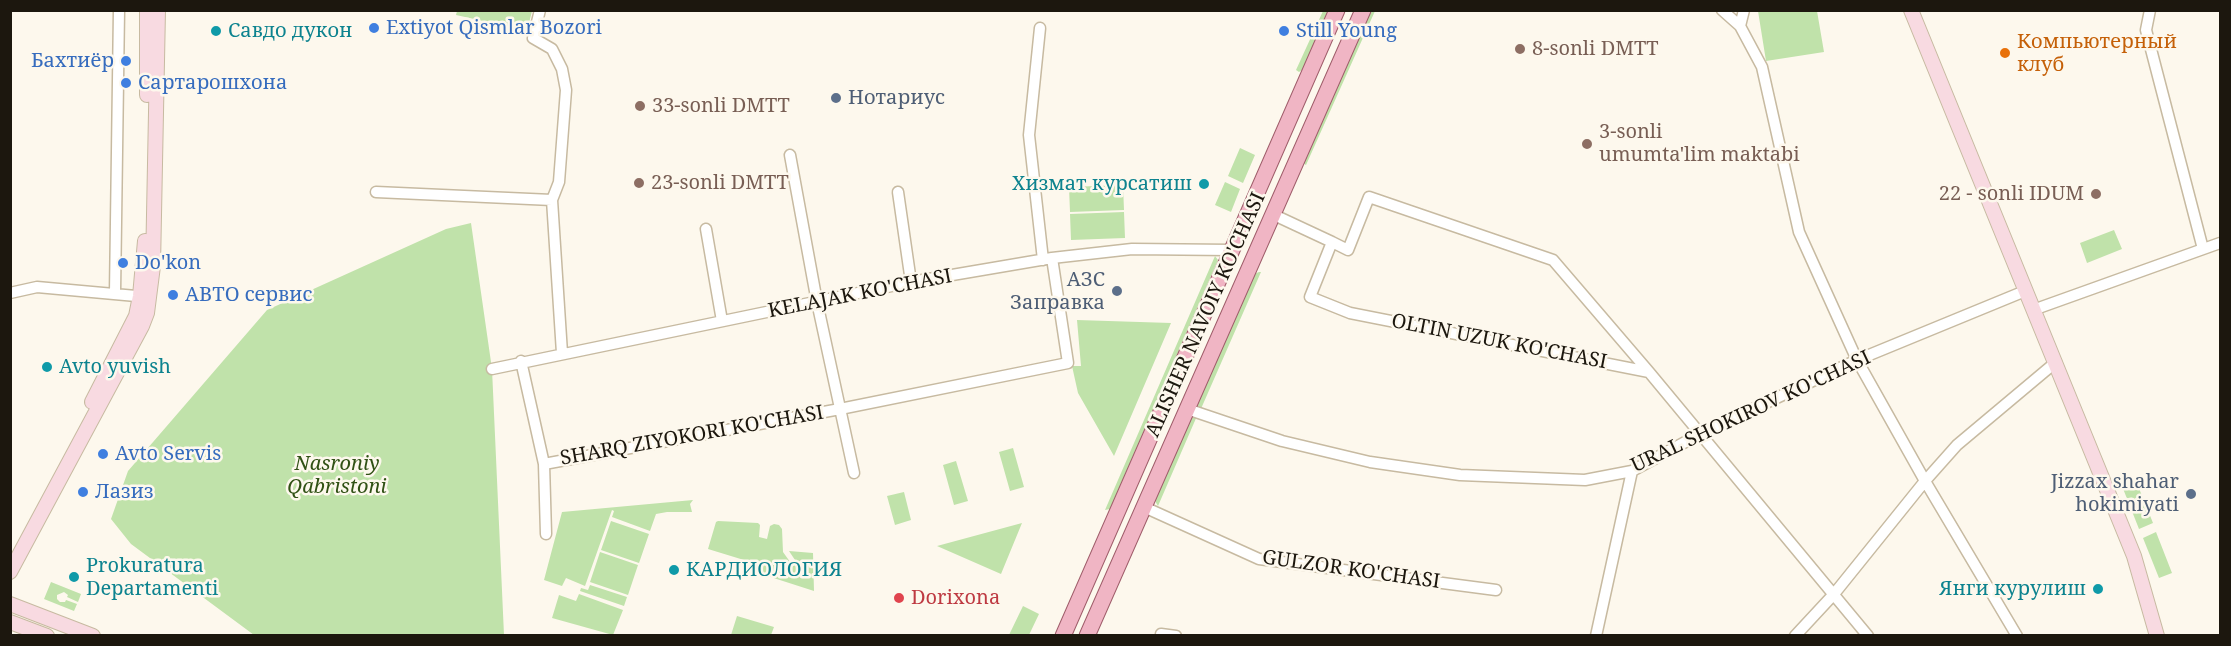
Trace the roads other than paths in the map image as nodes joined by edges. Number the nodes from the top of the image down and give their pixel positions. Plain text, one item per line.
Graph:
1 (119, 10) edge
2 (147, 10) edge
3 (158, 10) edge
4 (540, 10) edge
5 (1337, 10) edge
6 (1363, 10) edge
7 (1722, 10) edge
8 (1744, 10) edge
9 (1911, 10) edge
10 (2150, 10) edge
11 (1740, 26) junction
12 (1040, 27) dead end
13 (790, 155) dead end
14 (376, 192) dead end
15 (898, 192) dead end
16 (552, 200) junction
17 (1272, 214) junction
18 (706, 229) dead end
19 (1332, 242) junction
20 (2220, 243) edge
21 (2203, 249) junction
22 (1232, 250) junction
23 (1047, 259) junction
24 (911, 282) junction
25 (2025, 291) junction
26 (10, 293) edge
27 (115, 294) junction
28 (145, 296) junction
29 (817, 302) junction
30 (2033, 310) junction
31 (722, 321) junction
32 (562, 353) junction
33 (1857, 360) junction
34 (521, 361) junction
35 (2056, 362) junction
36 (492, 369) dead end
37 (1649, 372) junction
38 (840, 409) junction
39 (1187, 409) junction
40 (1700, 434) junction
41 (544, 464) junction
42 (1632, 471) junction
43 (854, 473) dead end
44 (1925, 481) junction
45 (1144, 507) junction
46 (546, 534) dead end
47 (10, 554) edge
48 (1097, 557) junction
49 (1118, 566) junction
50 (10, 572) edge
51 (1496, 590) dead end
52 (1834, 594) junction
53 (10, 604) edge
54 (10, 622) edge
55 (1161, 634) dead end
56 (47, 636) edge
57 (93, 636) edge
58 (1063, 636) edge
59 (1087, 636) edge
60 (1176, 636) edge
61 (1596, 636) edge
62 (1795, 636) edge
63 (1868, 636) edge
64 (2017, 636) edge
65 (2157, 636) edge

1 - 27 street
2 - 28 main road
3 - 28 main road
4 - 16 street
5 - 22 main road, ALISHER NAVOIY KO'CHASI
6 - 17 main road, ALISHER NAVOIY KO'CHASI
7 - 11 street
8 - 11 street
9 - 25 main road
10 - 21 street
11 - 33 street
12 - 23 street
13 - 29 street, SHARQ ZIYOKORI KO'CHASI
14 - 16 street
15 - 24 street
16 - 32 street
17 - 19 street
17 - 39 main road, ALISHER NAVOIY KO'CHASI
18 - 31 street
19 - 37 street, OLTIN UZUK KO'CHASI
19 - 37 street
20 - 21 street
21 - 30 street
22 - 23 street, KELAJAK KO'CHASI
22 - 48 main road, ALISHER NAVOIY KO'CHASI
23 - 24 street, KELAJAK KO'CHASI
23 - 38 street, SHARQ ZIYOKORI KO'CHASI
24 - 29 street, KELAJAK KO'CHASI
25 - 30 main road
25 - 33 street, URAL SHOKIROV KO'CHASI
26 - 27 street
27 - 28 street
28 - 47 main road
28 - 50 main road
29 - 31 street, KELAJAK KO'CHASI
29 - 38 street, SHARQ ZIYOKORI KO'CHASI
30 - 35 main road
31 - 32 street, KELAJAK KO'CHASI
32 - 34 street, KELAJAK KO'CHASI
33 - 40 street, URAL SHOKIROV KO'CHASI
33 - 44 street
34 - 36 street, KELAJAK KO'CHASI
34 - 41 street
35 - 44 street
35 - 65 main road
37 - 40 street
38 - 41 street, SHARQ ZIYOKORI KO'CHASI
38 - 43 street, SHARQ ZIYOKORI KO'CHASI
39 - 42 street, URAL SHOKIROV KO'CHASI
39 - 45 main road, ALISHER NAVOIY KO'CHASI
40 - 42 street, URAL SHOKIROV KO'CHASI
40 - 52 street
41 - 46 street
42 - 61 street
44 - 52 street
44 - 64 street
45 - 49 main road, ALISHER NAVOIY KO'CHASI
45 - 51 street, GULZOR KO'CHASI
48 - 49 main road
48 - 58 main road, ALISHER NAVOIY KO'CHASI
49 - 59 main road, ALISHER NAVOIY KO'CHASI
52 - 62 street
52 - 63 street
53 - 57 main road
54 - 56 main road
55 - 60 street

